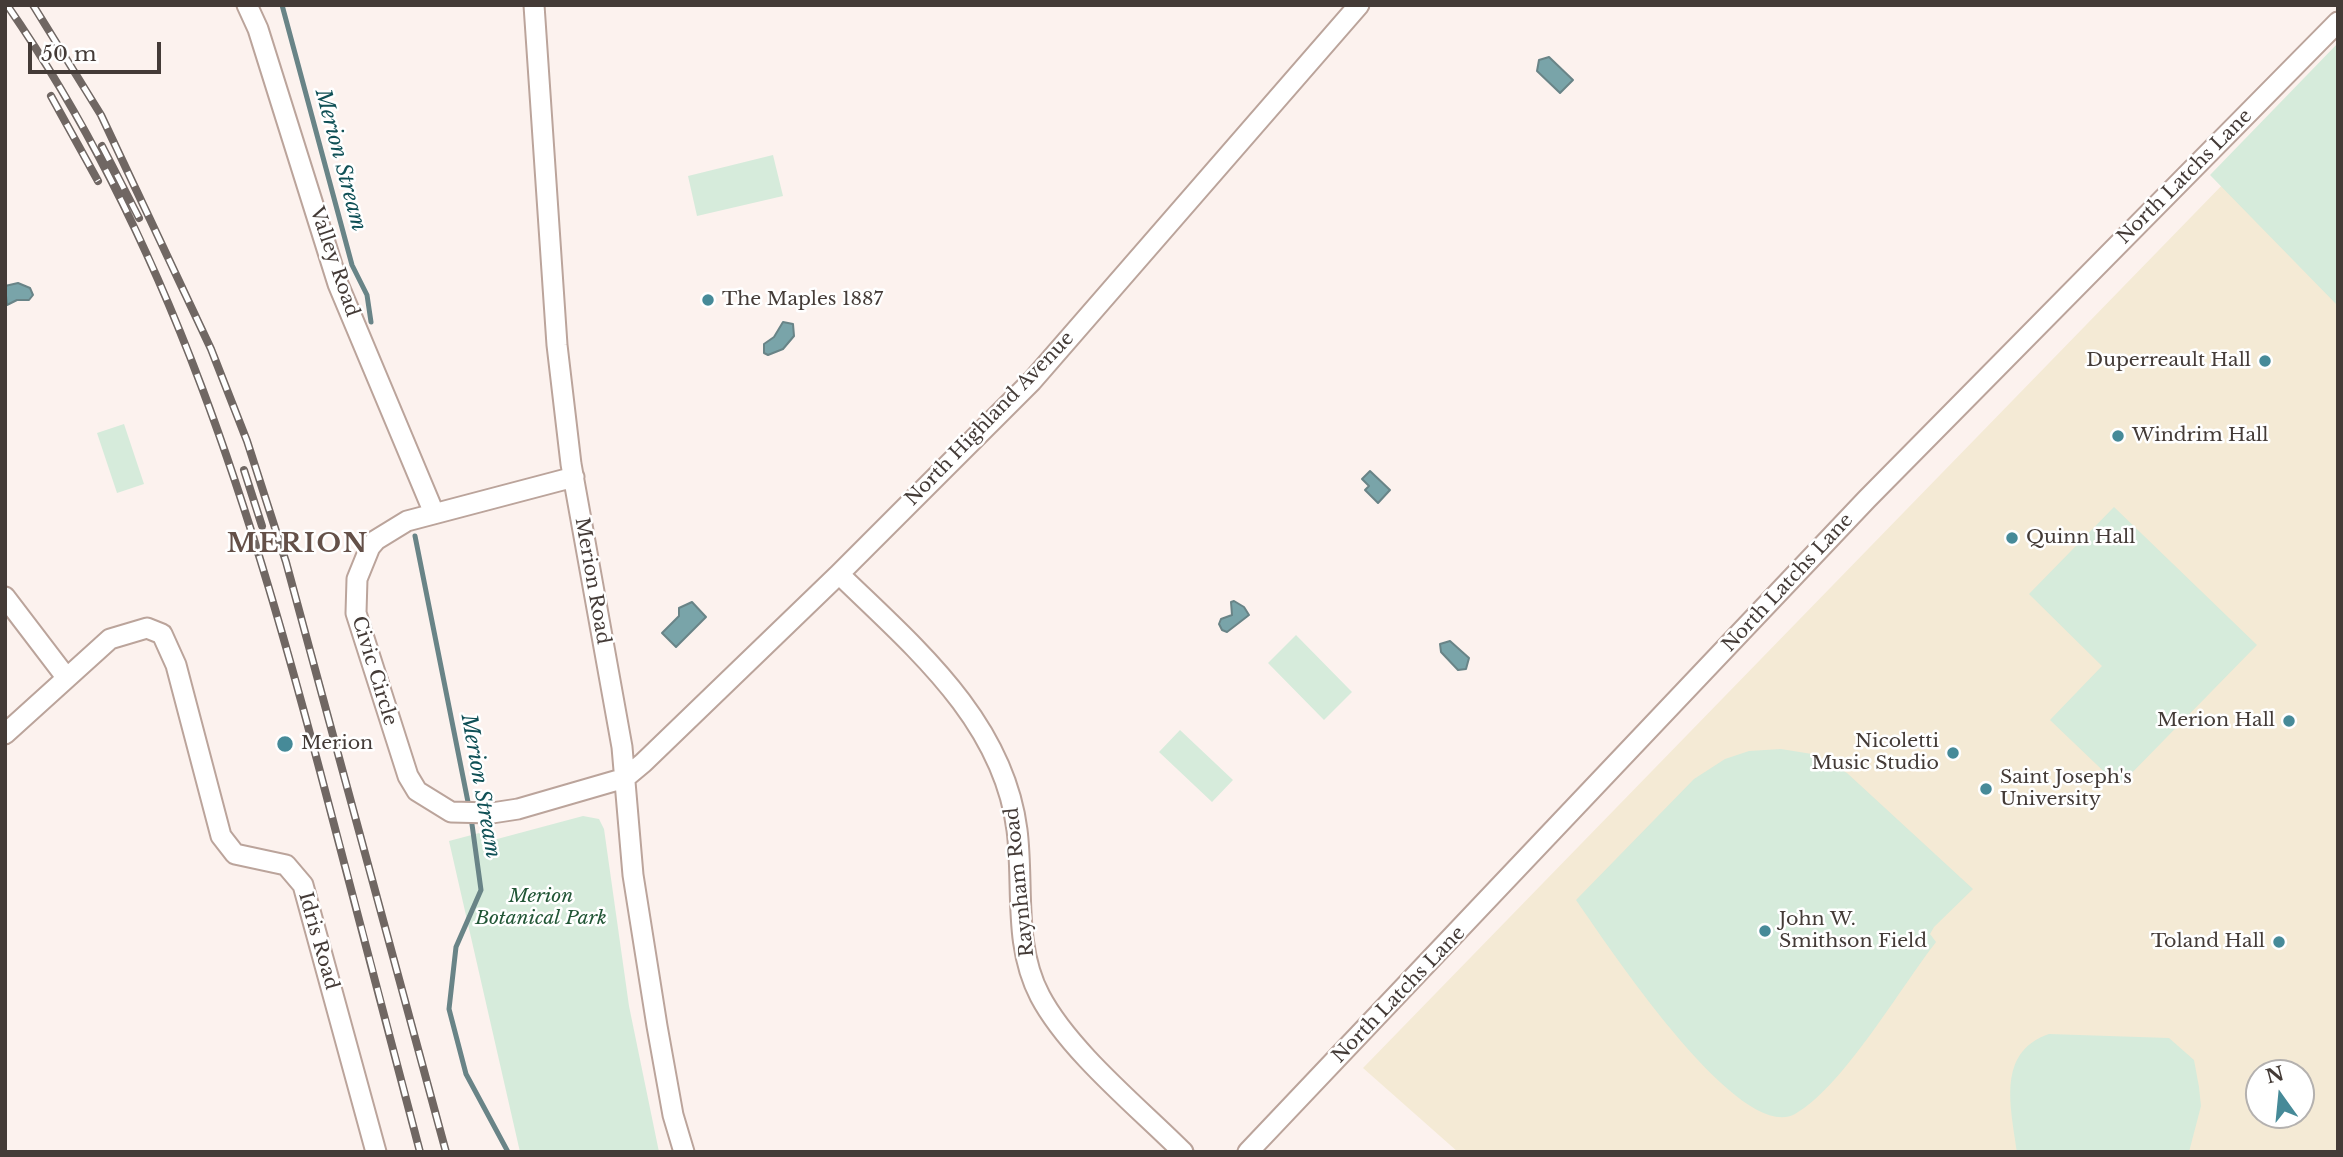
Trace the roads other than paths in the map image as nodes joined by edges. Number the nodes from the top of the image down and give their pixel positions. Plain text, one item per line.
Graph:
1 (247, 5) edge
2 (534, 5) edge
3 (1359, 5) edge
4 (2338, 22) edge
5 (573, 477) junction
6 (434, 513) junction
7 (839, 574) junction
8 (5, 597) edge
9 (65, 677) junction
10 (5, 734) edge
11 (625, 778) junction
12 (376, 1152) edge
13 (684, 1152) edge
14 (1183, 1152) edge
15 (1248, 1152) edge

1 - 6 street, Valley Road
2 - 5 street, Merion Road
3 - 7 street, North Highland Avenue
4 - 15 street, North Latchs Lane
5 - 6 street, Civic Circle
5 - 11 street, Merion Road
6 - 11 street, Civic Circle
7 - 11 street, North Highland Avenue
7 - 14 street, Raynham Road
8 - 9 street
9 - 10 street
9 - 12 street, Idris Road
11 - 13 street, Merion Road

